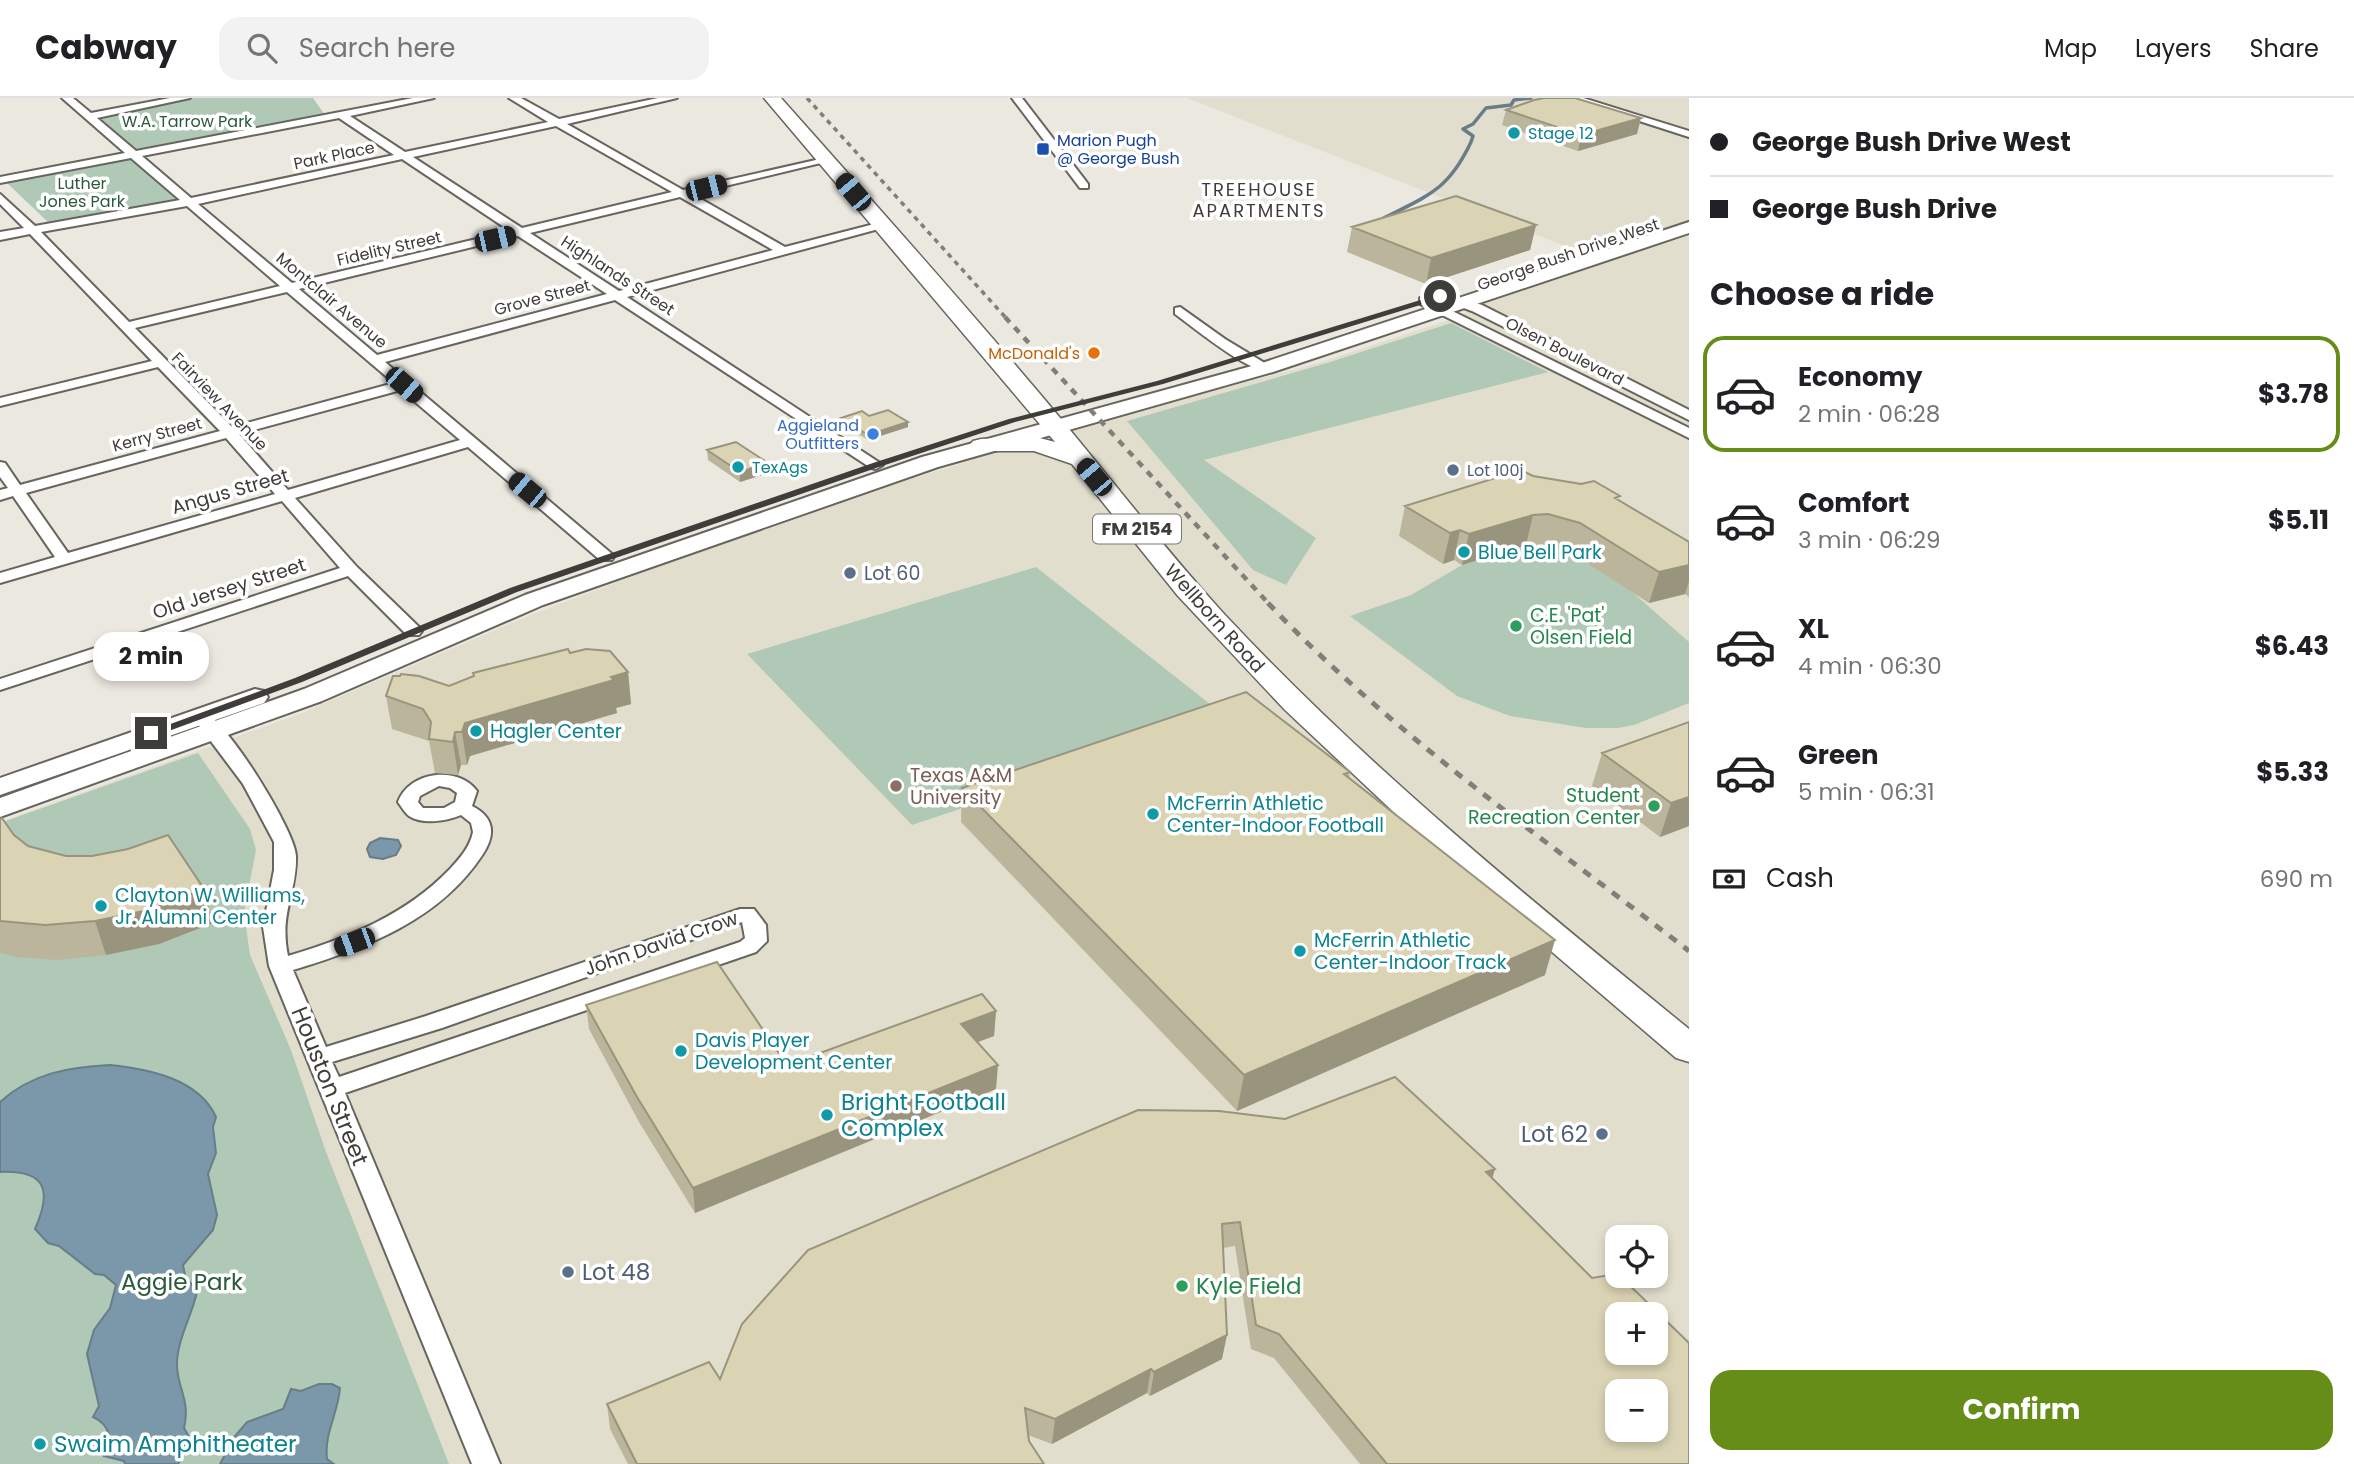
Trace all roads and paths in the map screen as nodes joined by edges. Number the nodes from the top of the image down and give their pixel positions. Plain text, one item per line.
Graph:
1 (67, 98) edge
2 (185, 98) edge
3 (429, 98) edge
4 (514, 98) edge
5 (673, 98) edge
6 (772, 98) edge
7 (1017, 98) edge
8 (1573, 98) edge
9 (1594, 98) edge
10 (341, 116) junction
11 (89, 117) junction
12 (557, 123) junction
13 (1689, 126) edge
14 (1689, 134) edge
15 (133, 155) junction
16 (403, 156) junction
17 (825, 159) junction
18 (0, 180) edge
19 (1084, 186) dead end
20 (682, 194) junction
21 (0, 197) edge
22 (189, 202) junction
23 (1689, 213) edge
24 (882, 225) junction
25 (1689, 228) edge
26 (33, 231) junction
27 (521, 232) junction
28 (0, 236) edge
29 (783, 251) junction
30 (290, 288) junction
31 (617, 295) junction
32 (1463, 302) junction
33 (1436, 303) junction
34 (1180, 312) dead end
35 (124, 327) junction
36 (1245, 357) junction
37 (374, 360) junction
38 (159, 363) junction
39 (1266, 368) junction
40 (404, 385) junction
41 (0, 401) edge
42 (1688, 415) edge
43 (1049, 420) junction
44 (1664, 421) junction
45 (229, 432) junction
46 (1689, 434) edge
47 (471, 442) junction
48 (981, 446) junction
49 (1078, 458) junction
50 (876, 465) junction
51 (0, 466) edge
52 (16, 490) junction
53 (0, 495) edge
54 (284, 496) junction
55 (606, 557) junction
56 (64, 559) junction
57 (351, 570) junction
58 (0, 578) edge
59 (482, 621) junction
60 (413, 631) junction
61 (0, 685) edge
62 (208, 724) junction
63 (0, 786) edge
64 (0, 808) edge
65 (460, 808) dead end
66 (280, 966) junction
67 (1689, 1049) edge
68 (318, 1058) junction
69 (330, 1089) junction
70 (486, 1464) edge

1 - 11 street, Montclair Avenue
2 - 11 street
3 - 10 street
4 - 12 street
5 - 12 street, Park Place
6 - 17 main road, Wellborn Road / FM 2154
7 - 19 street
8 - 14 street
9 - 13 street
10 - 15 street
10 - 16 street, Highlands Street
11 - 15 street, Montclair Avenue
12 - 16 street, Park Place
12 - 20 street
15 - 18 street
15 - 22 street, Montclair Avenue
16 - 22 street, Park Place
16 - 27 street, Highlands Street
17 - 20 street, Fidelity Street
17 - 24 main road, Wellborn Road / FM 2154
20 - 27 street, Fidelity Street
20 - 29 street
21 - 26 street, Fairview Avenue
22 - 26 street, Park Place
22 - 30 street, Montclair Avenue
23 - 33 main road, George Bush Drive West
24 - 29 street, Grove Street
24 - 43 main road, Wellborn Road / FM 2154
25 - 32 main road, George Bush Drive West
26 - 28 street, Park Place
26 - 35 street, Fairview Avenue
27 - 30 street, Fidelity Street
27 - 31 street, Highlands Street
29 - 31 street, Grove Street
30 - 35 street, Fidelity Street
30 - 37 street, Montclair Avenue
31 - 37 street, Grove Street
31 - 50 street, Highlands Street
32 - 33 main road, George Bush Drive West
32 - 42 street, Olsen Boulevard
33 - 36 main road, George Bush Drive West
33 - 39 main road, George Bush Drive West
33 - 44 street, Olsen Boulevard
34 - 36 street
35 - 38 street, Fairview Avenue
36 - 39 street
36 - 43 main road, George Bush Drive West
37 - 40 street, Montclair Avenue
38 - 41 street
38 - 45 street, Fairview Avenue
39 - 43 main road, George Bush Drive West
40 - 45 street, Kerry Street
40 - 47 street, Montclair Avenue
42 - 44 street
43 - 48 main road
43 - 49 main road, Wellborn Road / FM 2154
43 - 50 main road
44 - 46 street, Olsen Boulevard
45 - 52 street, Kerry Street
45 - 54 street, Fairview Avenue
47 - 54 street, Angus Street
47 - 55 street, Montclair Avenue
48 - 49 main road
48 - 59 main road
49 - 67 main road, Wellborn Road / FM 2154
50 - 55 main road
51 - 52 street
52 - 53 street, Kerry Street
52 - 56 street
54 - 56 street, Angus Street
54 - 57 street, Fairview Avenue
55 - 59 main road
55 - 60 main road
56 - 58 street, Angus Street
57 - 60 street, Fairview Avenue
57 - 61 street, Old Jersey Street
59 - 62 main road
60 - 62 main road
62 - 63 main road
62 - 64 main road
62 - 66 street, Houston Street
65 - 66 street
66 - 68 street, Houston Street
68 - 69 street, Houston Street
68 - 69 street, John David Crow
69 - 70 street, Houston Street

